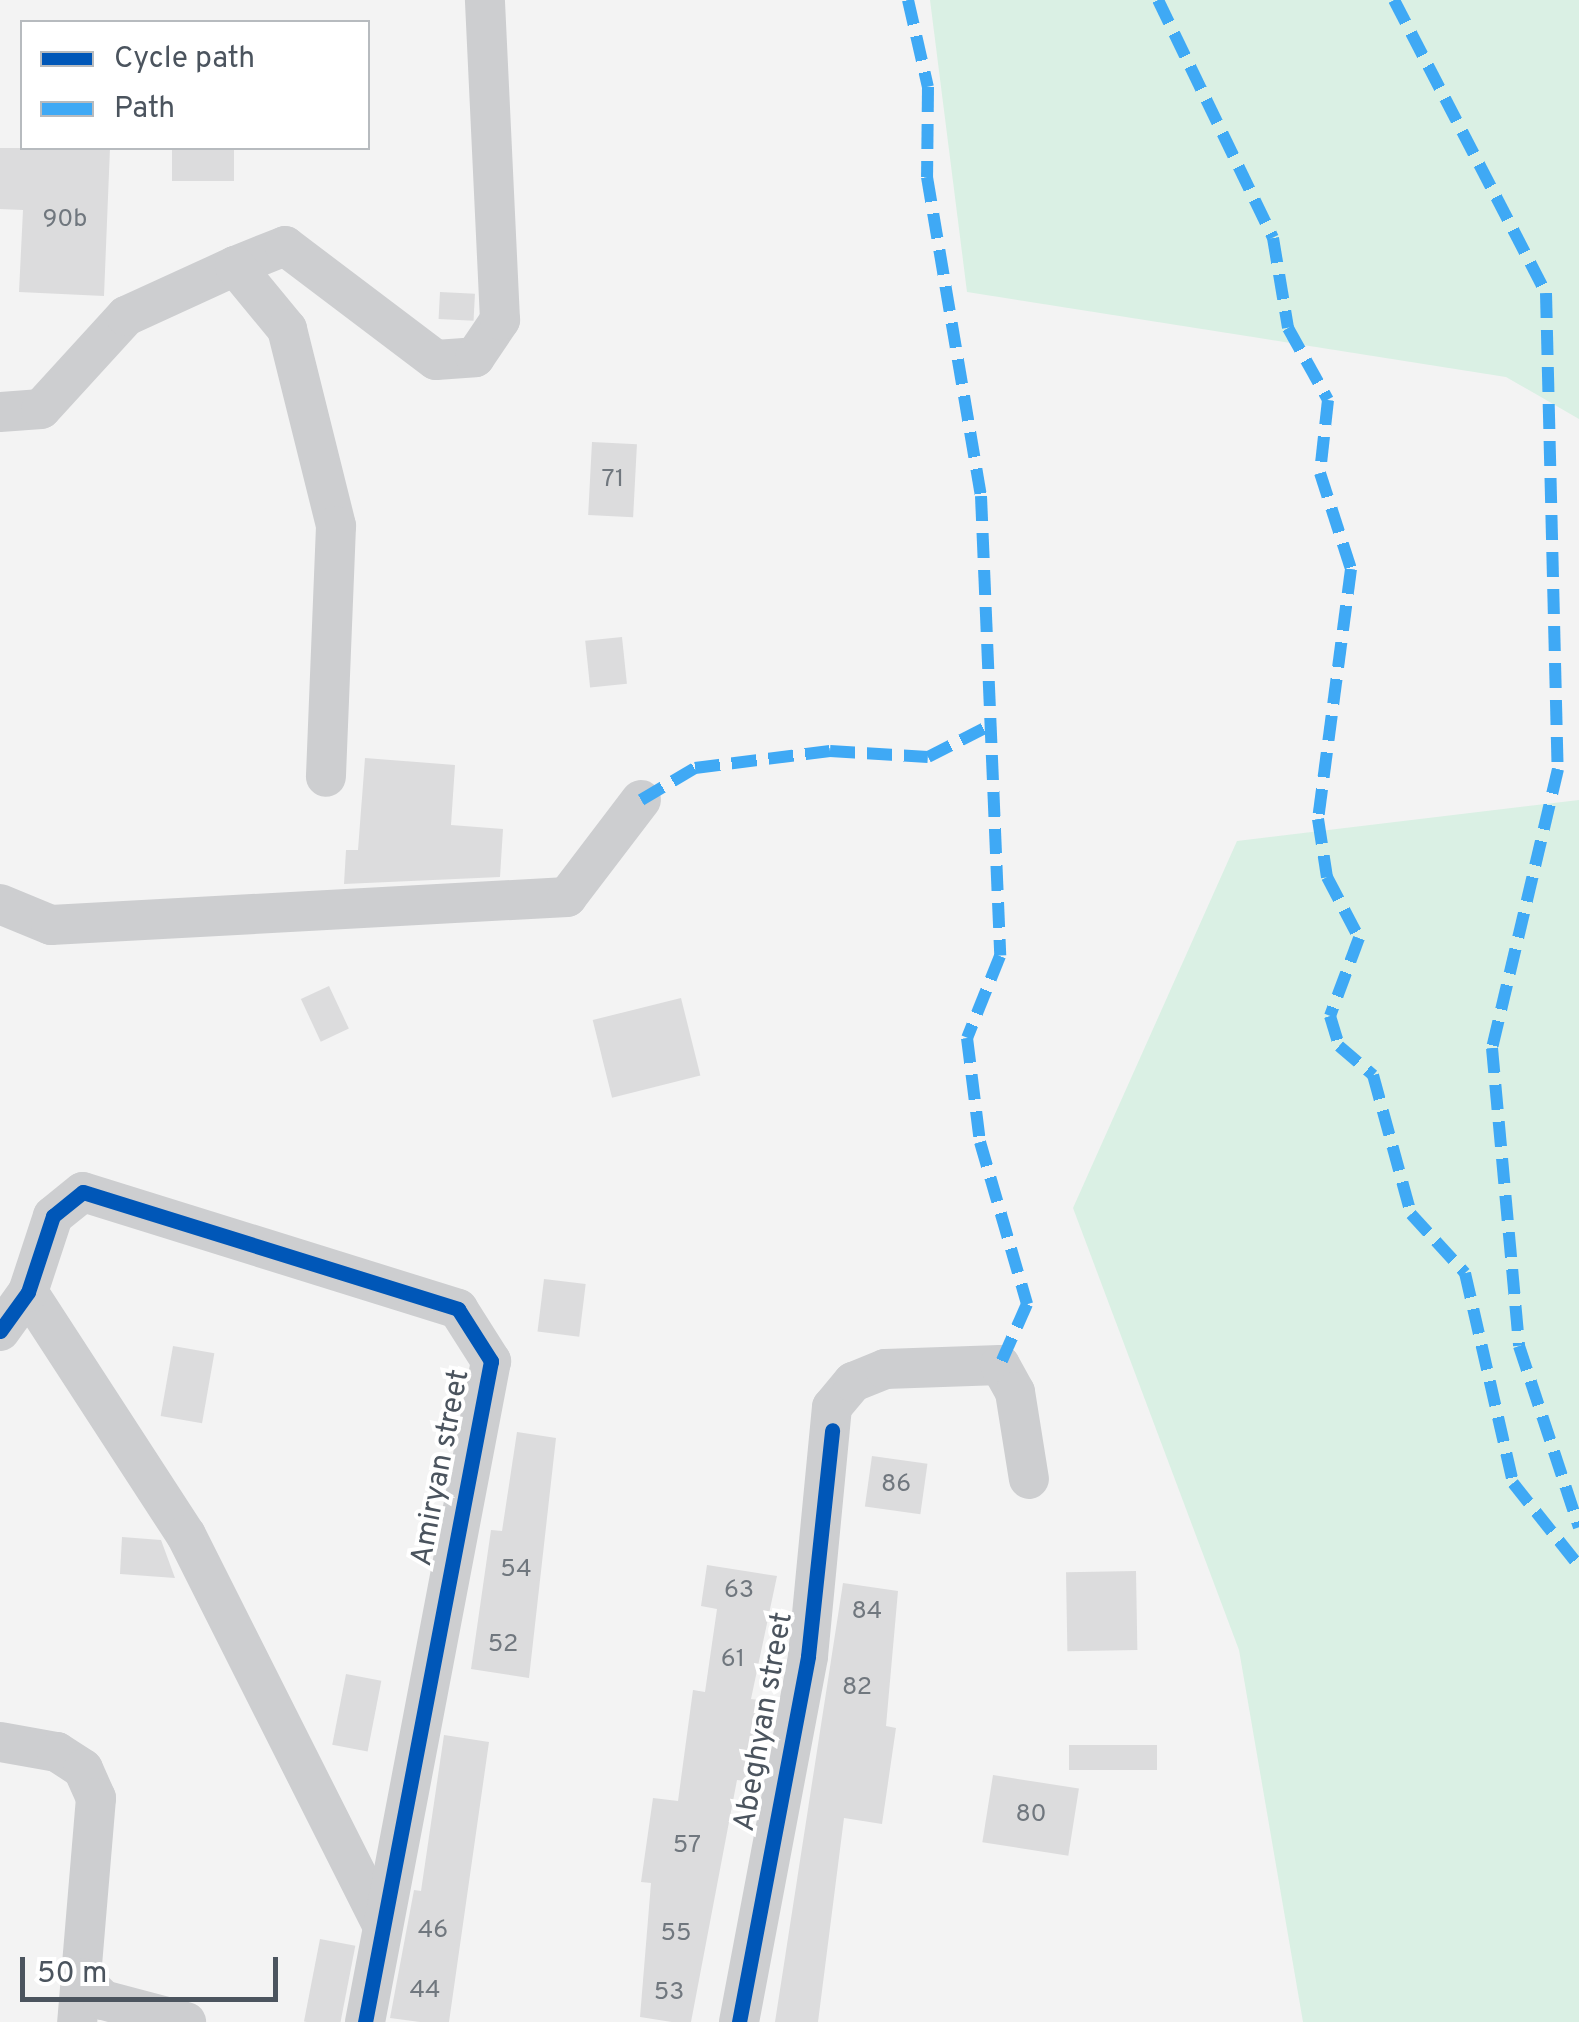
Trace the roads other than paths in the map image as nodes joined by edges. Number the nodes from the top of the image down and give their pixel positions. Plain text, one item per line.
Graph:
1 (485, 0) edge
2 (235, 266) junction
3 (0, 412) edge
4 (326, 777) dead end
5 (641, 800) dead end
6 (0, 904) edge
7 (28, 1292) junction
8 (0, 1331) edge
9 (1029, 1479) dead end
10 (0, 1742) edge
11 (382, 1924) junction
12 (81, 1978) junction
13 (77, 2022) edge
14 (186, 2022) edge
15 (365, 2022) edge
16 (739, 2022) edge

1 - 2 street
2 - 3 street
2 - 4 street
5 - 6 street
7 - 8 street, Amiryan street
7 - 11 street
7 - 11 street, Amiryan street
9 - 16 street, Abeghyan street
10 - 12 street
11 - 15 street, Amiryan street
12 - 13 street
12 - 14 street

